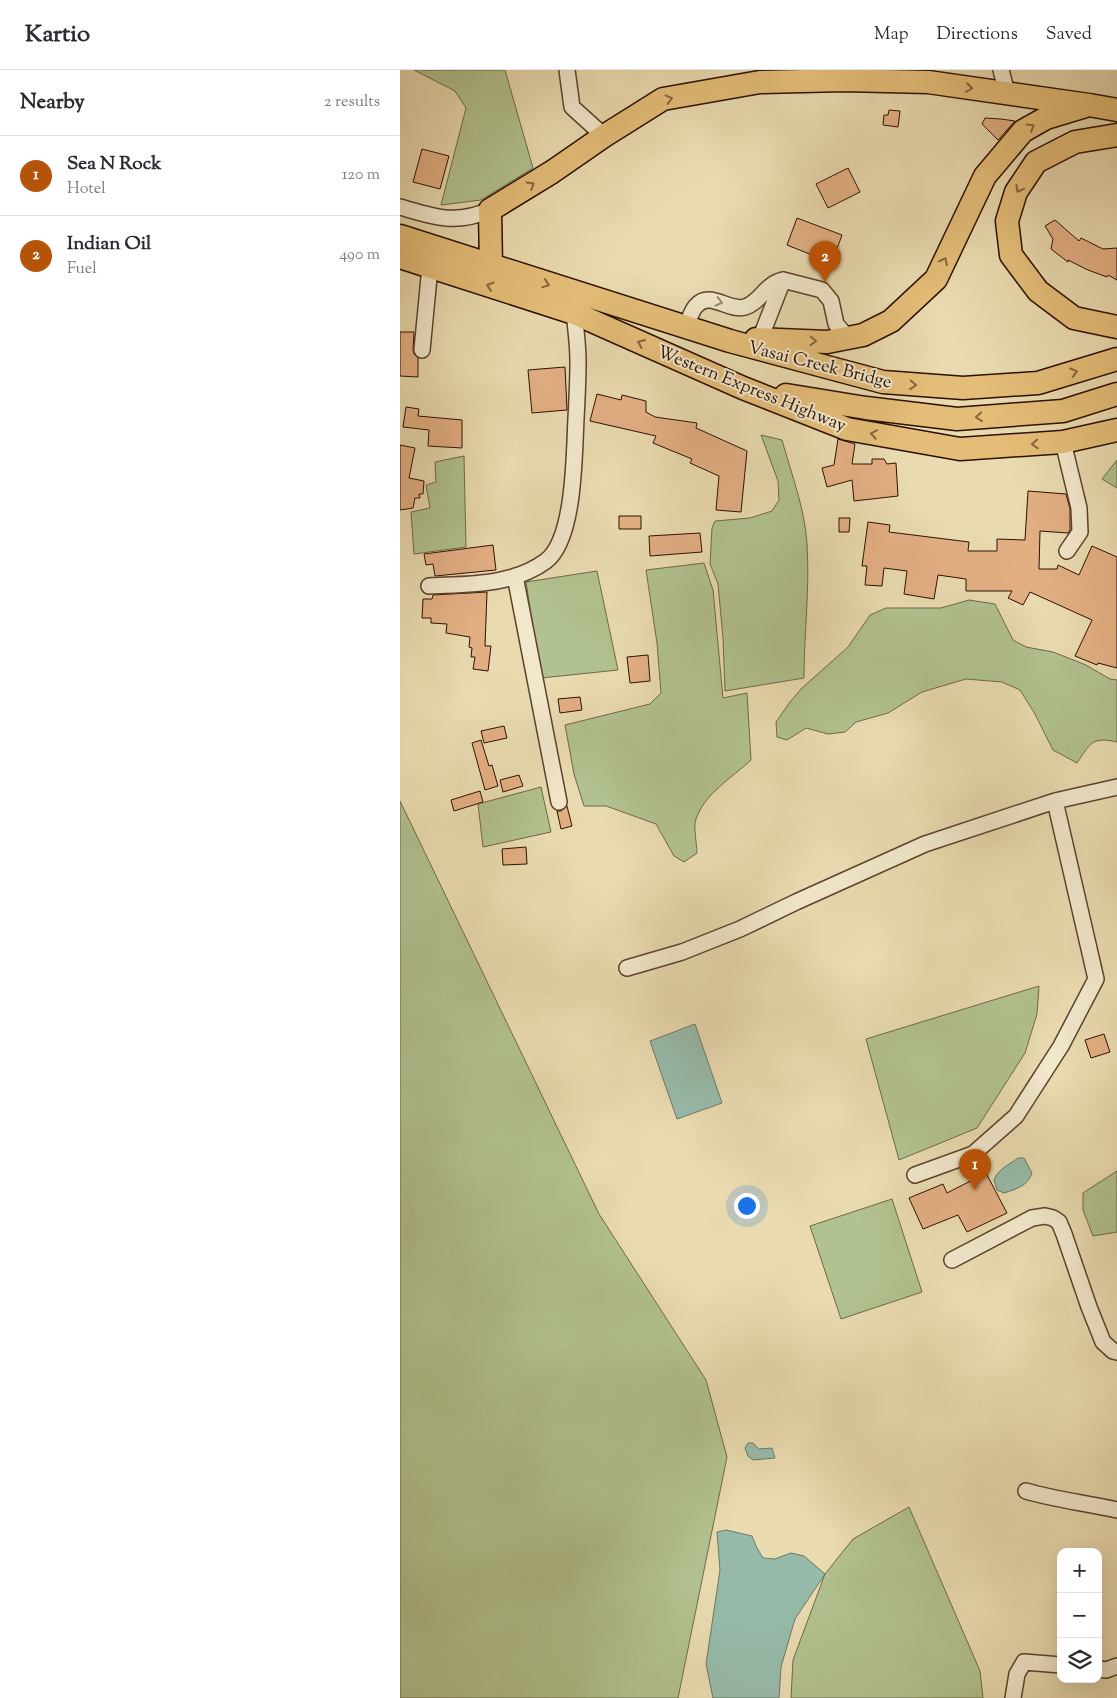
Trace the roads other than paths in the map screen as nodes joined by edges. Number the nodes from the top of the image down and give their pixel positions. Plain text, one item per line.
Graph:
1 (566, 70) edge
2 (1001, 70) edge
3 (1007, 93) junction
4 (1089, 105) junction
5 (1117, 110) edge
6 (1117, 135) edge
7 (604, 136) junction
8 (400, 207) edge
9 (490, 210) junction
10 (400, 236) edge
11 (400, 257) edge
12 (491, 266) junction
13 (430, 267) junction
14 (782, 280) junction
15 (574, 313) junction
16 (686, 327) junction
17 (1117, 327) edge
18 (848, 338) junction
19 (760, 339) junction
20 (730, 341) junction
21 (422, 350) dead end
22 (1117, 359) edge
23 (743, 388) junction
24 (1117, 394) edge
25 (1117, 430) edge
26 (1063, 442) junction
27 (1067, 551) dead end
28 (515, 576) junction
29 (429, 586) dead end
30 (1117, 787) edge
31 (1055, 801) junction
32 (559, 802) dead end
33 (627, 968) dead end
34 (915, 1176) dead end
35 (952, 1260) dead end
36 (1117, 1352) edge
37 (1026, 1491) dead end
38 (1117, 1510) edge
39 (1057, 1665) edge
40 (1117, 1666) edge
41 (1102, 1670) edge
42 (1013, 1698) edge

1 - 7 street
2 - 3 street
3 - 4 highway
7 -> 3 highway
4 - 5 highway
18 -> 4 highway
6 -> 17 highway
9 -> 7 highway
8 - 9 street
9 - 12 highway
10 - 12 highway, Western Express Highway
11 - 13 highway, Western Express Highway
12 -> 16 highway, Western Express Highway
15 -> 13 highway, Western Express Highway
13 - 21 street
16 -> 14 street
14 - 18 street
14 - 19 street
23 -> 15 highway, Western Express Highway
15 - 28 street
16 - 20 highway, Western Express Highway
19 -> 18 highway
19 - 20 highway
20 -> 22 highway, Vasai Creek Bridge
24 -> 23 highway
26 -> 23 highway, Western Express Highway
25 - 26 highway, Western Express Highway
26 - 27 street
28 - 29 street
28 - 32 street
30 - 31 street
31 - 33 street
31 - 34 street
35 - 36 street
37 - 38 street
39 - 42 street
40 - 41 street

